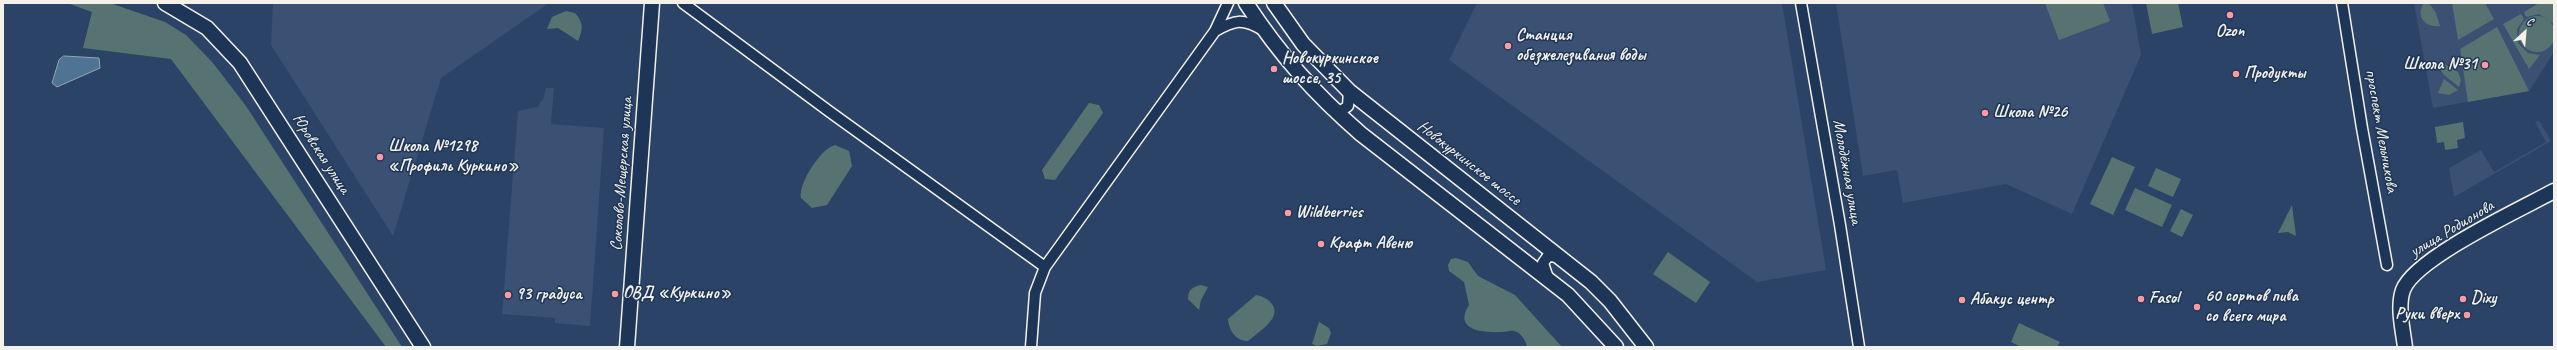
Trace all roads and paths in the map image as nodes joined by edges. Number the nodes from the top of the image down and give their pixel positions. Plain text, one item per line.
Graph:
1 (165, 3) edge
2 (652, 3) edge
3 (684, 3) edge
4 (1228, 3) edge
5 (1246, 3) edge
6 (1274, 3) edge
7 (1800, 3) edge
8 (2342, 3) edge
9 (1264, 30) junction
10 (1215, 31) junction
11 (1349, 91) junction
12 (1332, 109) junction
13 (2554, 191) edge
14 (1564, 258) junction
15 (2387, 265) dead end
16 (1045, 267) junction
17 (1548, 278) junction
18 (423, 347) edge
19 (627, 347) edge
20 (1031, 347) edge
21 (1616, 347) edge
22 (1646, 347) edge
23 (1859, 347) edge
24 (2405, 347) edge

1 - 18 main road, Юровская улица
2 - 19 main road, Соколово-Мещерская улица
3 - 16 street
4 - 10 street
5 - 9 main road
6 - 11 main road, Новокуркинское шоссе
7 - 23 street, Молодёжная улица
8 - 15 street, проспект Мельникова
9 - 10 street
9 - 12 main road
10 - 16 street
11 - 12 street
11 - 14 main road, Новокуркинское шоссе
12 - 17 main road
13 - 24 main road, улица Родионова
14 - 17 street
14 - 22 main road, Новокуркинское шоссе
16 - 20 street
17 - 21 main road

